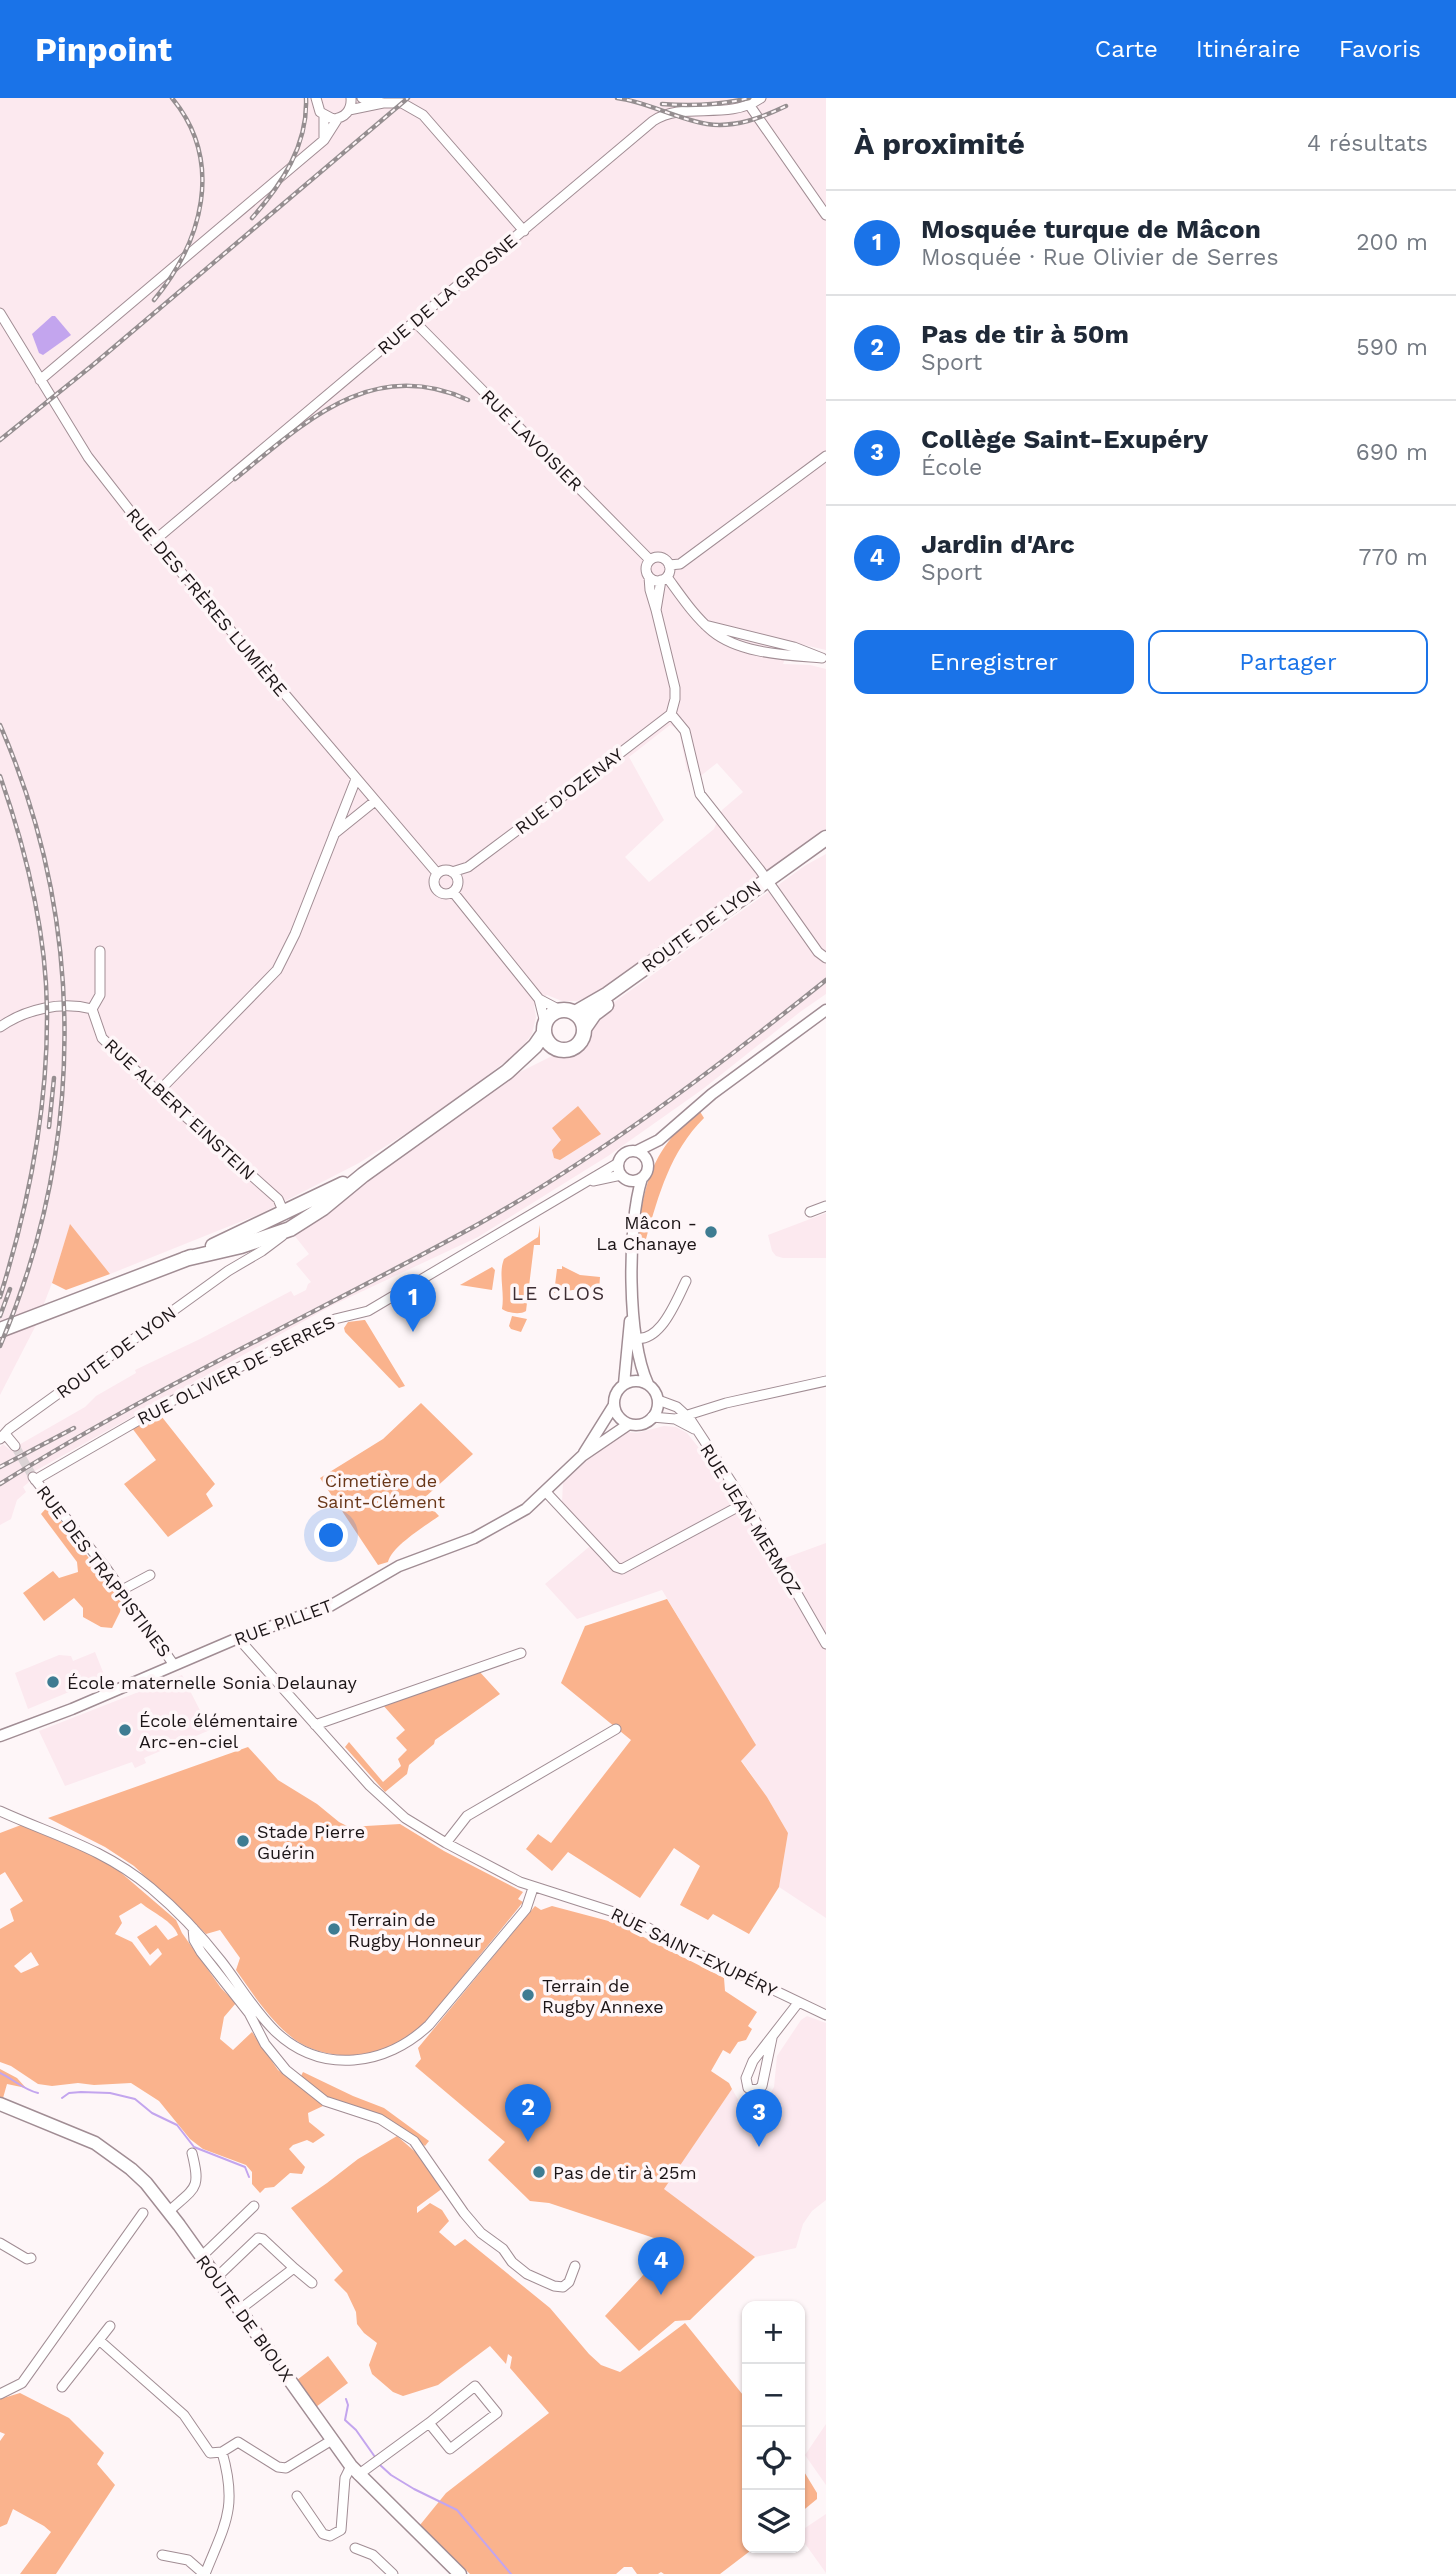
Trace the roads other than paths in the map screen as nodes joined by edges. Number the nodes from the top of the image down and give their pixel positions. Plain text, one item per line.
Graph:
1 (316, 98) edge
2 (351, 98) edge
3 (362, 98) edge
4 (761, 98) edge
5 (383, 103) junction
6 (750, 106) junction
7 (349, 110) junction
8 (324, 116) junction
9 (338, 118) junction
10 (324, 140) junction
11 (826, 215) edge
12 (524, 230) junction
13 (0, 313) edge
14 (414, 321) junction
15 (40, 380) junction
16 (826, 456) edge
17 (155, 540) junction
18 (650, 560) junction
19 (669, 565) junction
20 (649, 577) junction
21 (664, 578) junction
22 (678, 592) junction
23 (658, 597) junction
24 (656, 610) junction
25 (824, 658) edge
26 (670, 713) junction
27 (356, 779) junction
28 (375, 801) junction
29 (332, 835) junction
30 (826, 838) edge
31 (826, 847) edge
32 (466, 868) junction
33 (452, 872) junction
34 (437, 873) junction
35 (458, 882) junction
36 (769, 882) junction
37 (453, 892) junction
38 (100, 951) dead end
39 (826, 958) edge
40 (539, 999) junction
41 (92, 1009) junction
42 (826, 1010) edge
43 (568, 1012) junction
44 (0, 1027) edge
45 (585, 1027) junction
46 (545, 1028) junction
47 (555, 1049) junction
48 (507, 1072) junction
49 (158, 1092) junction
50 (659, 1140) junction
51 (638, 1151) junction
52 (647, 1161) junction
53 (618, 1163) junction
54 (363, 1175) junction
55 (624, 1177) junction
56 (642, 1178) junction
57 (585, 1183) junction
58 (634, 1202) junction
59 (826, 1206) edge
60 (810, 1212) dead end
61 (284, 1213) junction
62 (290, 1229) junction
63 (241, 1246) junction
64 (185, 1259) junction
65 (228, 1271) junction
66 (686, 1281) dead end
67 (0, 1330) edge
68 (632, 1338) junction
69 (826, 1381) edge
70 (624, 1384) junction
71 (648, 1384) junction
72 (658, 1400) junction
73 (614, 1405) junction
74 (685, 1414) junction
75 (652, 1417) junction
76 (675, 1419) junction
77 (629, 1424) junction
78 (696, 1430) junction
79 (3, 1437) edge
80 (15, 1446) tunnel mouth
81 (582, 1456) junction
82 (34, 1478) joint
83 (545, 1491) junction
84 (745, 1503) junction
85 (150, 1575) dead end
86 (122, 1590) junction
87 (238, 1638) junction
88 (826, 1644) edge
89 (521, 1653) dead end
90 (174, 1665) junction
91 (315, 1725) junction
92 (616, 1729) dead end
93 (0, 1736) edge
94 (0, 1811) edge
95 (446, 1843) junction
96 (533, 1888) junction
97 (192, 1928) junction
98 (798, 2003) junction
99 (826, 2015) edge
100 (772, 2038) junction
101 (753, 2061) junction
102 (765, 2064) junction
103 (0, 2104) edge
104 (192, 2153) dead end
105 (254, 2206) dead end
106 (169, 2211) junction
107 (143, 2213) dead end
108 (0, 2243) edge
109 (201, 2257) junction
110 (31, 2258) dead end
111 (575, 2266) dead end
112 (294, 2268) junction
113 (216, 2278) junction
114 (312, 2283) dead end
115 (239, 2310) junction
116 (110, 2326) dead end
117 (99, 2340) junction
118 (62, 2387) dead end
119 (0, 2394) edge
120 (429, 2423) junction
121 (332, 2440) junction
122 (222, 2452) junction
123 (355, 2471) junction
124 (297, 2496) dead end
125 (355, 2548) dead end
126 (162, 2555) dead end
127 (204, 2574) edge
128 (393, 2574) edge
129 (460, 2574) edge

1 - 8 street
2 - 7 street
3 - 5 street
4 - 6 street, RUE DE LA GROSNE
5 - 7 street
5 - 12 street
6 - 11 street
6 - 12 street, RUE DE LA GROSNE
7 - 9 street
8 - 9 street
8 - 10 street
9 - 10 street
10 - 15 street
12 - 14 street, RUE DE LA GROSNE
13 - 15 street, RUE DES FRÈRES LUMIÈRE
14 - 17 street, RUE DE LA GROSNE
14 - 18 street, RUE LAVOISIER
15 - 17 street, RUE DES FRÈRES LUMIÈRE
16 - 19 street
17 - 27 street, RUE DES FRÈRES LUMIÈRE
18 - 19 street
18 - 20 street
19 - 21 street
20 - 21 street
20 - 24 street
21 - 22 street
21 - 23 street
22 - 23 street
22 - 25 street
23 - 24 street
24 - 26 street
26 - 32 street, RUE D'OZENAY
26 - 36 street
27 - 28 street, RUE DES FRÈRES LUMIÈRE
27 - 29 street
28 - 29 street
28 - 34 street, RUE DES FRÈRES LUMIÈRE
29 - 49 street
30 - 36 main road, ROUTE DE LYON
31 - 36 main road, ROUTE DE LYON
32 - 33 street, RUE D'OZENAY
32 - 35 street, RUE D'OZENAY
33 - 34 street
33 - 35 street
34 - 37 street
35 - 37 street
36 - 39 street
36 - 43 main road, ROUTE DE LYON
36 - 45 main road, ROUTE DE LYON
37 - 40 street
38 - 41 street
40 - 43 street
40 - 46 street
41 - 44 street
41 - 49 street, RUE ALBERT EINSTEIN
42 - 50 street
43 - 45 main road
43 - 46 main road
45 - 47 main road
46 - 47 main road
46 - 48 main road
47 - 48 main road
48 - 54 main road
49 - 61 street, RUE ALBERT EINSTEIN
50 - 51 street
50 - 52 street
51 - 52 street
51 - 53 street
52 - 56 street
53 - 55 street
53 - 57 street, RUE OLIVIER DE SERRES
54 - 61 main road
54 - 62 main road
55 - 56 street
55 - 57 street, RUE OLIVIER DE SERRES
55 - 58 street
56 - 58 street
57 - 82 street, RUE OLIVIER DE SERRES
58 - 68 street
59 - 60 street
61 - 64 main road
62 - 63 main road
62 - 65 street, ROUTE DE LYON
63 - 64 main road
63 - 65 street, ROUTE DE LYON
64 - 67 main road
65 - 79 street, ROUTE DE LYON
66 - 68 street
68 - 70 street
68 - 71 street
69 - 74 street
70 - 71 street
70 - 73 street
71 - 72 street
72 - 74 street, RUE JEAN MERMOZ
72 - 75 street
73 - 77 street
73 - 81 street, RUE PILLET
74 - 76 street
74 - 78 street, RUE JEAN MERMOZ
75 - 76 street, RUE JEAN MERMOZ
75 - 77 street
76 - 78 street, RUE JEAN MERMOZ
77 - 81 street, RUE PILLET
78 - 84 street, RUE JEAN MERMOZ
79 - 80 street
81 - 83 street, RUE PILLET
82 - 86 street, RUE DES TRAPPISTINES
83 - 84 street
83 - 87 street, RUE PILLET
84 - 88 street, RUE JEAN MERMOZ
85 - 86 street
86 - 90 street, RUE DES TRAPPISTINES
87 - 90 street, RUE PILLET
87 - 91 street, RUE SAINT-EXUPÉRY
89 - 91 street
90 - 93 street, RUE PILLET
91 - 95 street, RUE SAINT-EXUPÉRY
92 - 95 street
94 - 97 street
95 - 96 street, RUE SAINT-EXUPÉRY
96 - 97 street
96 - 98 street, RUE SAINT-EXUPÉRY
97 - 111 street
98 - 99 street, RUE SAINT-EXUPÉRY
98 - 100 street
100 - 101 street
100 - 102 street
101 - 102 street
101 - 102 street
103 - 106 main road, ROUTE DE BIOUX
104 - 106 street
105 - 109 street
106 - 109 main road, ROUTE DE BIOUX
107 - 119 street
108 - 110 street
109 - 113 main road, ROUTE DE BIOUX
112 - 113 street
112 - 114 street
112 - 115 street
113 - 115 main road, ROUTE DE BIOUX
115 - 121 main road, ROUTE DE BIOUX
116 - 117 street
117 - 118 street
117 - 122 street
120 - 120 street
120 - 123 street
121 - 122 street
121 - 123 main road, ROUTE DE BIOUX
122 - 127 street
123 - 124 street
123 - 129 main road, ROUTE DE BIOUX
125 - 128 street
126 - 127 street

